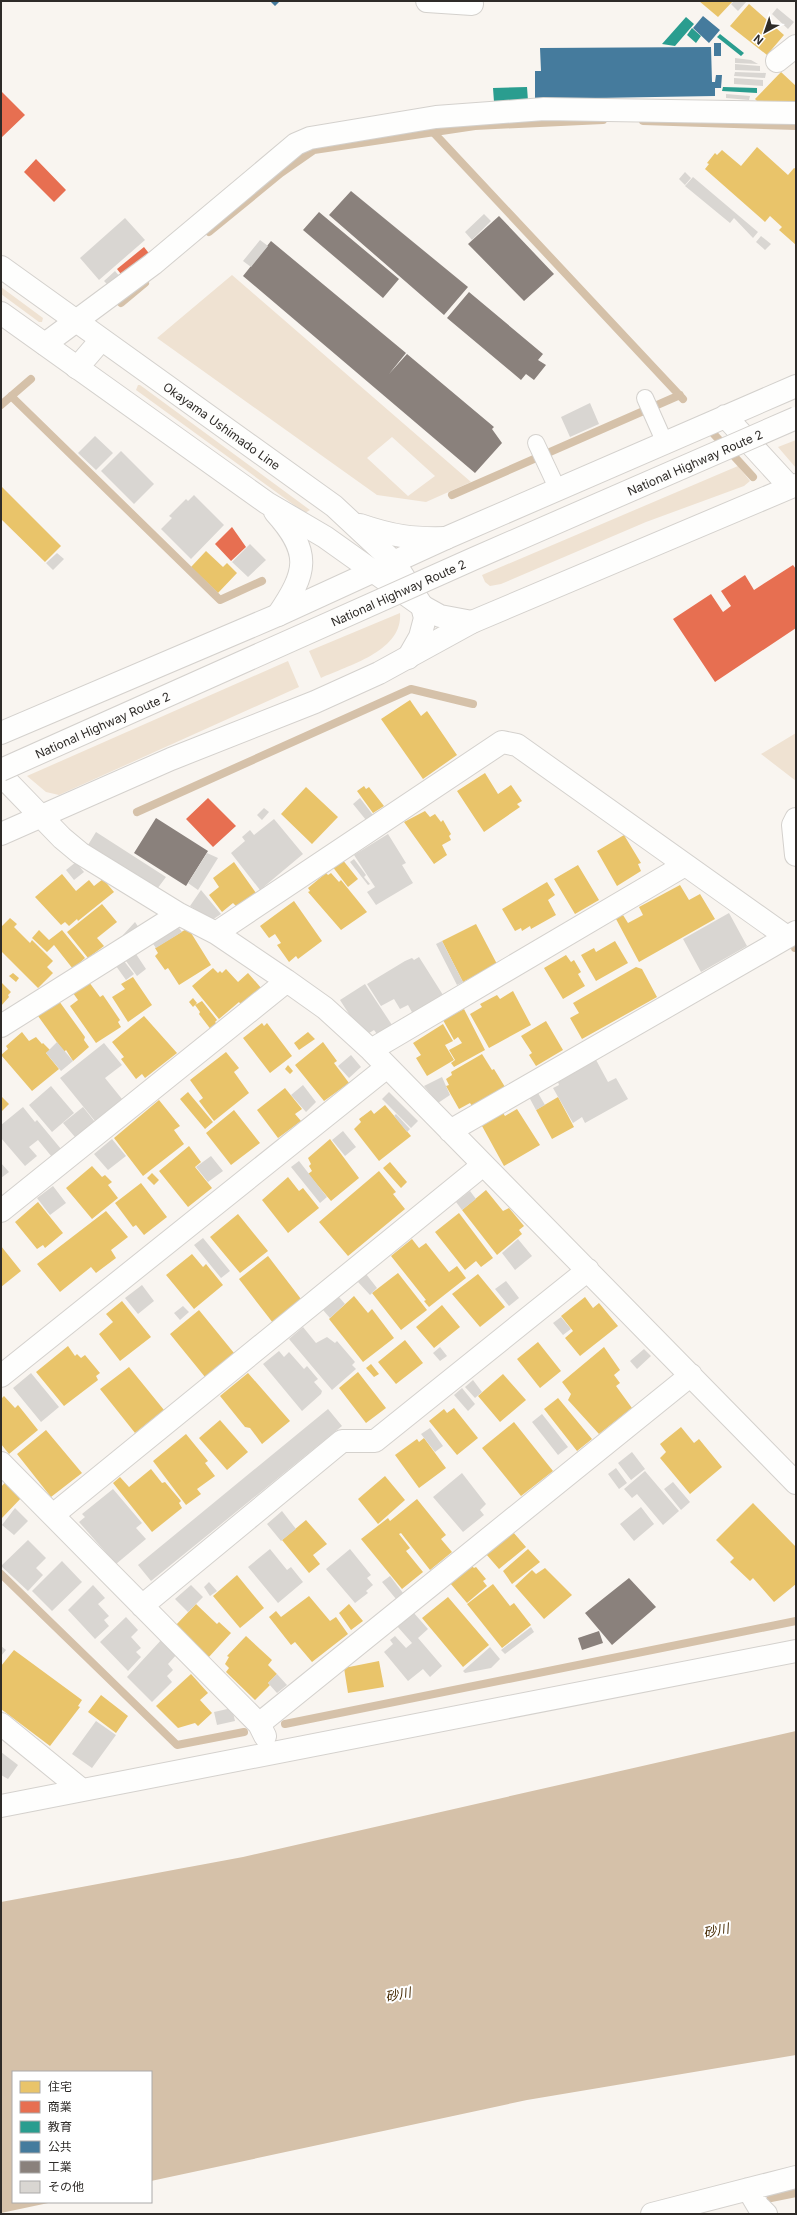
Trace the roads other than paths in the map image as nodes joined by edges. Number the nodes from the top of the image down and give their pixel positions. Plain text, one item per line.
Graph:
1 (427, 1) edge
2 (472, 4) dead end
3 (796, 46) edge
4 (777, 61) dead end
5 (796, 113) edge
6 (1, 267) edge
7 (1, 312) edge
8 (76, 321) junction
9 (101, 340) junction
10 (45, 344) junction
11 (77, 368) junction
12 (796, 386) edge
13 (648, 405) dead end
14 (725, 416) junction
15 (796, 418) edge
16 (665, 443) junction
17 (540, 451) dead end
18 (793, 486) edge
19 (558, 490) junction
20 (267, 503) junction
21 (355, 523) junction
22 (446, 538) junction
23 (394, 562) junction
24 (371, 572) junction
25 (422, 606) junction
26 (278, 615) junction
27 (472, 622) junction
28 (408, 658) junction
29 (1, 733) edge
30 (1, 770) edge
31 (1, 775) edge
32 (42, 817) junction
33 (796, 819) edge
34 (1, 834) edge
35 (796, 855) edge
36 (685, 865) junction
37 (179, 914) junction
38 (216, 934) junction
39 (791, 935) edge
40 (287, 981) junction
41 (1, 1026) edge
42 (371, 1050) junction
43 (387, 1067) junction
44 (450, 1131) junction
45 (483, 1165) junction
46 (1, 1211) edge
47 (588, 1270) junction
48 (691, 1375) junction
49 (1, 1376) edge
50 (1, 1463) edge
51 (796, 1483) edge
52 (52, 1515) junction
53 (142, 1606) junction
54 (796, 1651) edge
55 (1, 1724) edge
56 (259, 1724) junction
57 (272, 1752) junction
58 (82, 1790) junction
59 (1, 1806) edge
60 (796, 2177) edge
61 (748, 2188) junction
62 (719, 2204) edge
63 (652, 2214) edge
64 (766, 2214) edge

1 - 2 main road
3 - 4 main road
5 - 8 main road
6 - 8 main road, Okayama Ushimado Line
7 - 10 main road, Okayama Ushimado Line
8 - 9 main road, Okayama Ushimado Line
8 - 10 main road
9 - 11 main road
9 - 21 main road, Okayama Ushimado Line
10 - 11 main road, Okayama Ushimado Line
11 - 20 main road, Okayama Ushimado Line
12 - 14 main road
13 - 16 lane
14 - 16 main road
14 - 18 main road
15 - 30 main road, National Highway Route 2, bridge
16 - 19 main road
17 - 19 lane
18 - 27 main road
19 - 22 main road
20 - 24 main road, Okayama Ushimado Line
20 - 26 main road
21 - 22 main road
21 - 23 main road, Okayama Ushimado Line
22 - 23 main road
23 - 24 main road
23 - 25 main road, Okayama Ushimado Line
24 - 25 main road, Okayama Ushimado Line
24 - 26 main road
25 - 27 main road, Okayama Ushimado Line
25 - 28 main road, Okayama Ushimado Line
26 - 29 main road
27 - 28 main road
28 - 32 main road
31 - 32 main road
32 - 34 main road
32 - 37 main road
33 - 35 main road
36 - 38 main road
36 - 39 main road
36 - 42 main road
37 - 38 main road
37 - 41 main road
38 - 40 main road
39 - 44 main road
40 - 42 main road
40 - 46 main road
42 - 43 main road
43 - 44 main road
43 - 49 main road
44 - 45 main road
45 - 47 main road
45 - 52 main road
47 - 48 main road
47 - 53 main road
48 - 51 main road
48 - 56 main road
50 - 52 main road
52 - 53 main road
53 - 56 main road
54 - 57 main road
55 - 58 main road
56 - 57 main road
57 - 58 main road
58 - 59 main road
60 - 61 main road
61 - 62 main road
61 - 64 main road
62 - 63 main road

